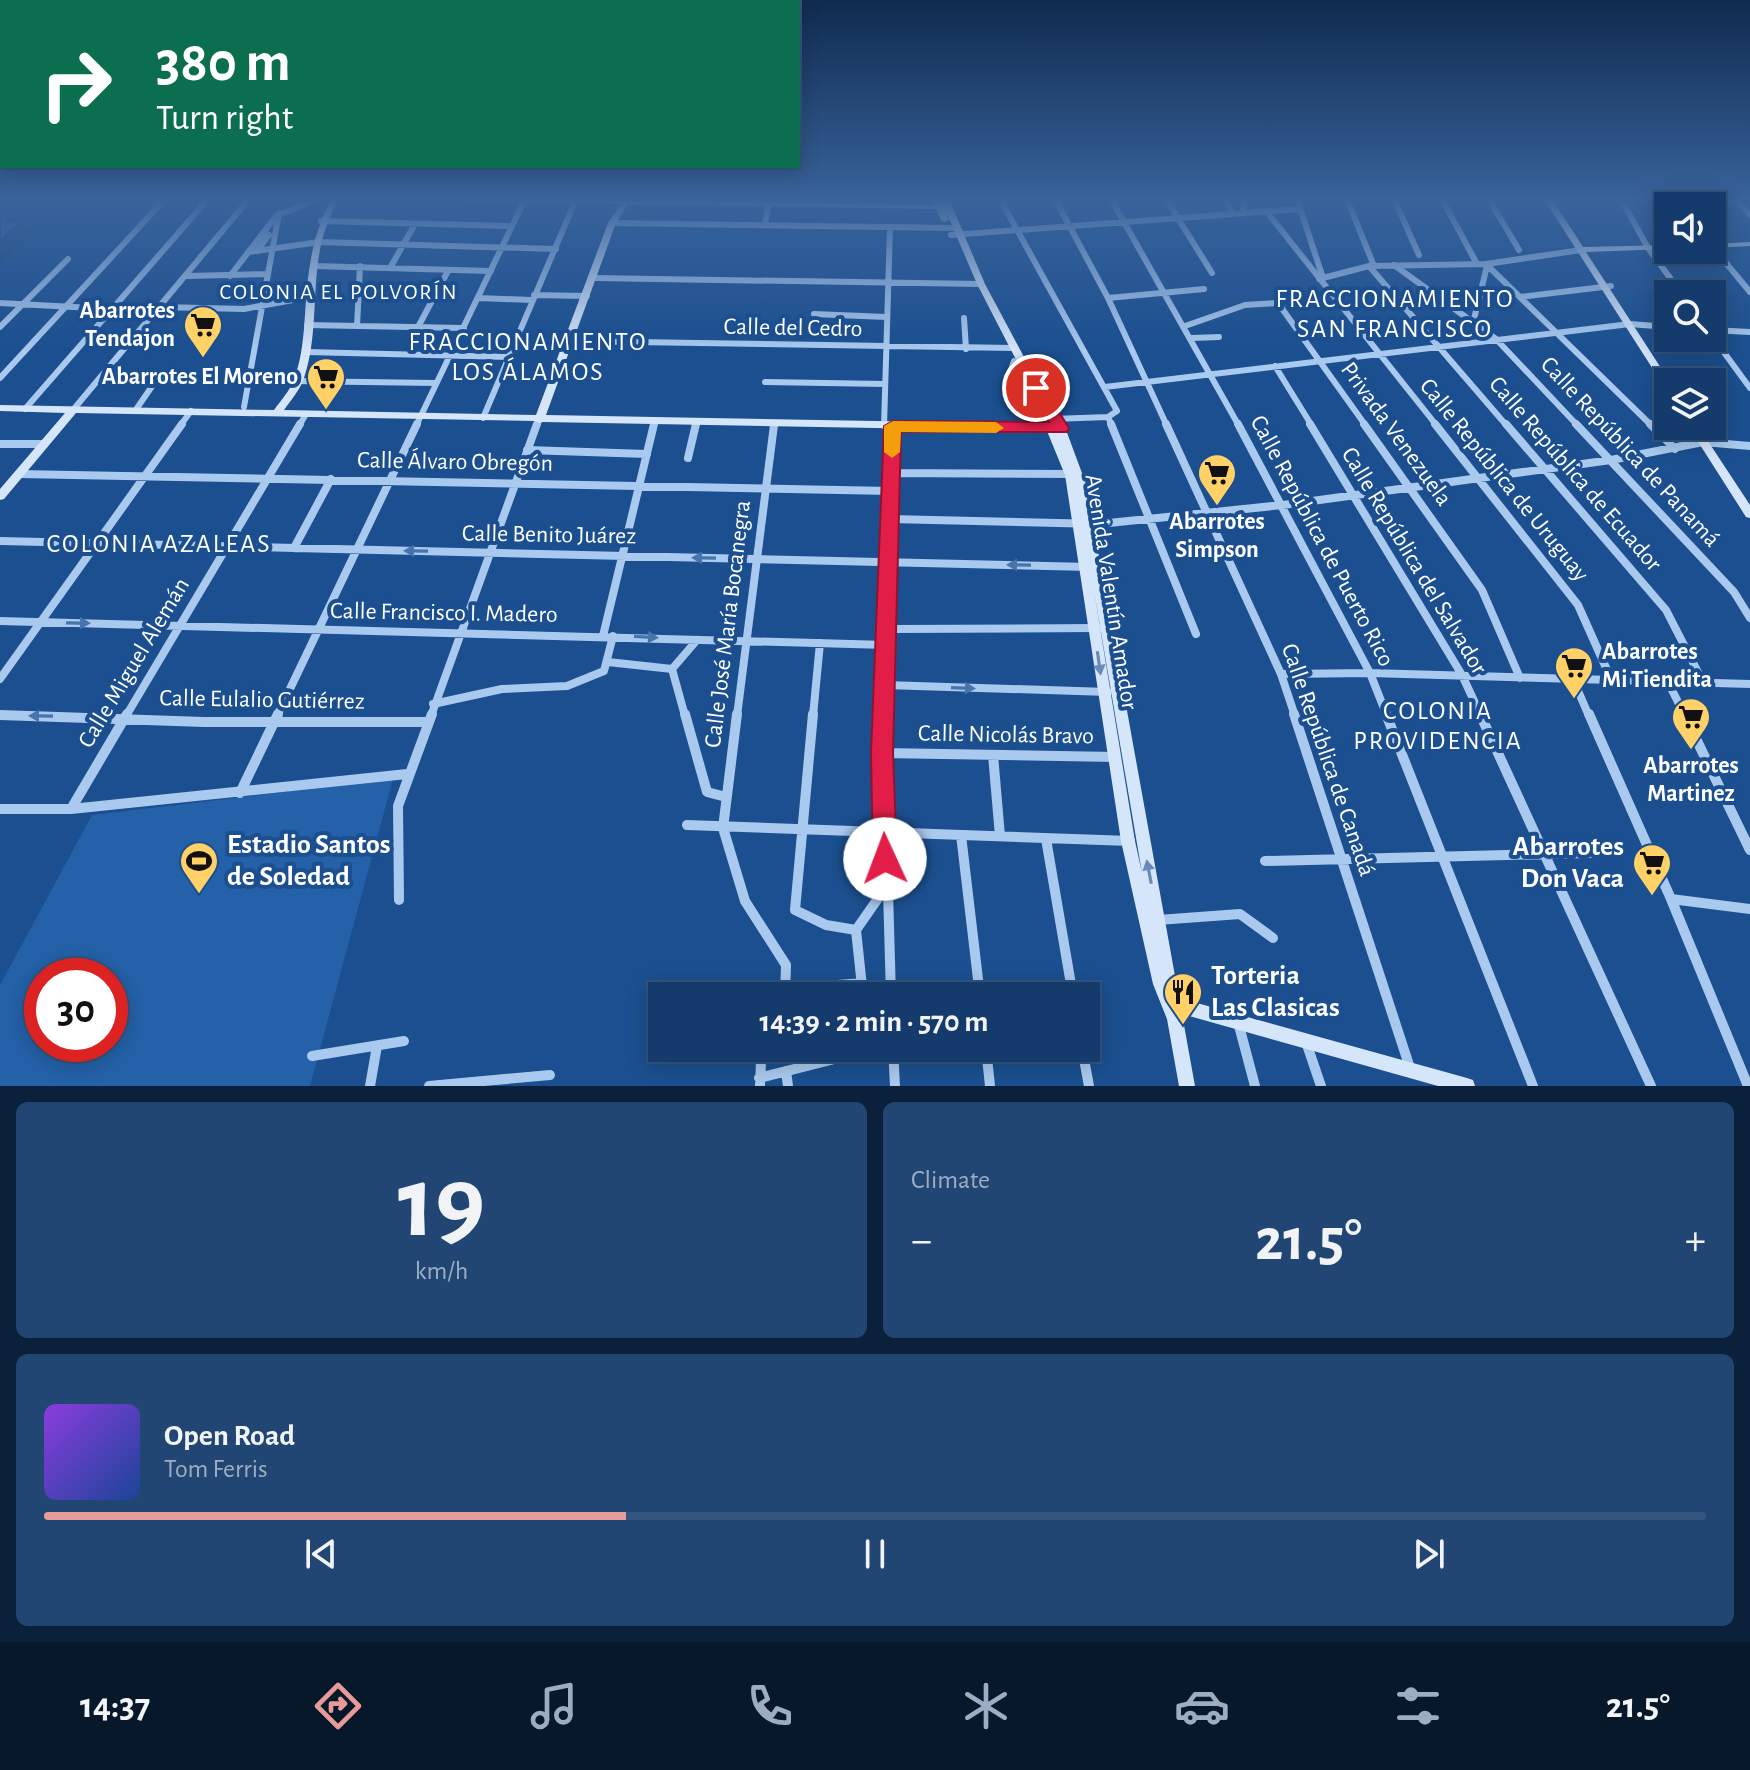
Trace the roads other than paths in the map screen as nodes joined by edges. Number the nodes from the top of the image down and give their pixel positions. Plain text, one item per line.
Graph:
1 (556, 249) edge
2 (118, 250) edge
3 (163, 250) edge
4 (208, 250) edge
5 (251, 250) edge
6 (264, 250) edge
7 (273, 250) edge
8 (318, 250) edge
9 (400, 250) edge
10 (501, 250) edge
11 (603, 250) edge
12 (889, 250) edge
13 (962, 250) edge
14 (1025, 250) edge
15 (1082, 250) edge
16 (1141, 250) edge
17 (1198, 250) edge
18 (1298, 250) edge
19 (1312, 250) edge
20 (1365, 250) edge
21 (1417, 250) edge
22 (1473, 250) edge
23 (1583, 250) junction
24 (1593, 250) edge
25 (1649, 250) edge
26 (257, 251) joint
27 (248, 252) junction
28 (1419, 255) dead end
29 (68, 259) dead end
30 (1726, 263) edge
31 (1394, 265) junction
32 (1483, 265) junction
33 (315, 266) junction
34 (360, 266) junction
35 (1371, 266) junction
36 (390, 268) junction
37 (448, 271) junction
38 (491, 271) junction
39 (1212, 273) dead end
40 (267, 274) junction
41 (187, 276) junction
42 (230, 276) junction
43 (594, 278) junction
44 (1321, 278) junction
45 (1672, 280) edge
46 (888, 283) junction
47 (978, 284) junction
48 (1608, 286) junction
49 (1204, 289) dead end
50 (1166, 292) junction
51 (1750, 292) edge
52 (587, 296) junction
53 (309, 297) junction
54 (533, 297) junction
55 (1520, 297) junction
56 (478, 298) junction
57 (1108, 298) junction
58 (0, 303) edge
59 (20, 306) junction
60 (260, 306) junction
61 (65, 307) junction
62 (161, 307) junction
63 (111, 309) junction
64 (814, 314) dead end
65 (887, 317) junction
66 (964, 318) dead end
67 (1473, 323) junction
68 (1633, 324) junction
69 (307, 325) junction
70 (357, 326) junction
71 (1185, 326) junction
72 (1654, 326) edge
73 (0, 327) edge
74 (418, 327) junction
75 (464, 328) junction
76 (1726, 331) edge
77 (1555, 332) junction
78 (1750, 332) edge
79 (1219, 337) dead end
80 (1192, 338) junction
81 (1496, 339) junction
82 (570, 341) junction
83 (1438, 347) junction
84 (886, 349) junction
85 (966, 349) junction
86 (306, 352) junction
87 (1724, 352) edge
88 (1012, 353) junction
89 (1377, 353) junction
90 (450, 356) junction
91 (509, 357) junction
92 (1317, 360) junction
93 (1275, 366) junction
94 (1660, 368) edge
95 (1210, 374) junction
96 (0, 378) edge
97 (247, 380) junction
98 (299, 381) junction
99 (765, 382) dead end
100 (1148, 382) junction
101 (436, 383) junction
102 (885, 384) junction
103 (1105, 387) junction
104 (1750, 388) edge
105 (1035, 401) junction
106 (244, 407) dead end
107 (0, 408) edge
108 (25, 409) junction
109 (73, 410) junction
110 (135, 411) junction
111 (191, 411) junction
112 (276, 414) junction
113 (306, 414) junction
114 (421, 416) junction
115 (1108, 417) junction
116 (483, 418) junction
117 (539, 420) junction
118 (655, 422) junction
119 (696, 423) junction
120 (1054, 424) junction
121 (774, 425) junction
122 (888, 426) junction
123 (1705, 440) edge
124 (1707, 443) junction
125 (0, 444) edge
126 (43, 444) junction
127 (1750, 446) edge
128 (1675, 449) junction
129 (527, 450) junction
130 (647, 454) junction
131 (688, 458) dead end
132 (1611, 460) junction
133 (1547, 469) junction
134 (891, 473) junction
135 (19, 474) junction
136 (145, 474) junction
137 (1074, 474) junction
138 (268, 477) junction
139 (1477, 478) junction
140 (331, 479) junction
141 (390, 481) junction
142 (513, 484) junction
143 (640, 486) junction
144 (1412, 487) junction
145 (765, 488) junction
146 (891, 491) junction
147 (0, 496) edge
148 (1351, 496) junction
149 (1750, 504) edge
150 (1283, 505) junction
151 (1204, 513) junction
152 (1750, 514) edge
153 (1149, 518) junction
154 (890, 519) junction
155 (1084, 524) junction
156 (0, 541) edge
157 (99, 544) junction
158 (227, 547) junction
159 (294, 548) junction
160 (358, 550) junction
161 (488, 553) junction
162 (623, 556) junction
163 (756, 560) junction
164 (889, 563) junction
165 (1092, 567) junction
166 (1750, 618) edge
167 (0, 621) edge
168 (38, 622) junction
169 (180, 625) junction
170 (1094, 628) junction
171 (1108, 628) junction
172 (888, 629) junction
173 (318, 630) junction
174 (459, 632) junction
175 (1196, 634) dead end
176 (608, 636) junction
177 (697, 640) junction
178 (744, 640) junction
179 (820, 643) junction
180 (887, 645) junction
181 (608, 662) junction
182 (672, 669) junction
183 (1370, 673) junction
184 (1281, 674) junction
185 (1462, 675) junction
186 (1572, 677) junction
187 (1520, 678) junction
188 (0, 679) edge
189 (1611, 679) junction
190 (1667, 680) junction
191 (1703, 682) junction
192 (1750, 684) edge
193 (885, 685) junction
194 (1103, 692) junction
195 (1118, 693) junction
196 (433, 704) junction
197 (0, 715) edge
198 (124, 718) junction
199 (275, 720) junction
200 (427, 722) junction
201 (882, 753) junction
202 (993, 755) junction
203 (1114, 757) junction
204 (1129, 758) junction
205 (407, 774) junction
206 (240, 793) junction
207 (726, 797) junction
208 (0, 809) edge
209 (71, 809) junction
210 (687, 825) dead end
211 (723, 828) junction
212 (804, 828) junction
213 (884, 832) junction
214 (961, 835) junction
215 (1000, 836) junction
216 (1046, 839) junction
217 (1142, 840) junction
218 (1128, 841) junction
219 (1750, 850) edge
220 (1542, 853) junction
221 (1590, 853) dead end
222 (1440, 857) junction
223 (1342, 860) junction
224 (1265, 861) dead end
225 (886, 887) junction
226 (1671, 899) junction
227 (399, 900) dead end
228 (1750, 909) edge
229 (1158, 920) junction
230 (856, 930) junction
231 (1273, 938) dead end
232 (786, 982) edge
233 (862, 982) edge
234 (890, 982) edge
235 (978, 982) edge
236 (1071, 982) edge
237 (1172, 1007) junction
238 (1238, 1022) junction
239 (404, 1041) dead end
240 (1306, 1042) junction
241 (377, 1046) junction
242 (312, 1056) dead end
243 (761, 1062) edge
244 (820, 1062) edge
245 (894, 1062) edge
246 (987, 1062) edge
247 (1085, 1062) edge
248 (786, 1071) junction
249 (1411, 1071) junction
250 (550, 1075) dead end
251 (759, 1082) edge
252 (499, 1083) edge
253 (480, 1084) edge
254 (370, 1086) edge
255 (429, 1086) edge
256 (788, 1086) edge
257 (895, 1086) edge
258 (990, 1086) edge
259 (1089, 1086) edge
260 (1187, 1086) edge
261 (1255, 1086) edge
262 (1321, 1086) edge
263 (1467, 1086) edge
264 (1533, 1086) edge
265 (1651, 1086) edge
266 (1748, 1086) edge

1 - 54 street
2 - 61 street
3 - 63 street
4 - 41 street
5 - 27 street
6 - 26 street
7 - 40 street
8 - 33 main road
9 - 36 street
10 - 38 street
11 - 43 main road
12 - 46 street
13 - 47 main road, Avenida Valentín Amador
14 - 103 street
15 - 57 street, Calle República de Canadá
16 - 50 street, Calle República de Puerto Rico
17 - 39 street
18 - 44 street, Calle República de Uruguay
19 - 44 street
20 - 35 street, Calle República de Ecuador
21 - 28 street
22 - 32 street
23 - 24 main road
23 - 32 street
23 - 48 main road
25 - 45 street
26 - 27 street
27 - 42 street
29 - 59 street
30 - 51 street
31 - 32 street
31 - 35 street
31 - 67 street, Calle República de Panamá
32 - 55 street
32 - 67 street
33 - 34 street
33 - 53 main road
34 - 36 street
34 - 70 street
35 - 44 street
35 - 83 street, Calle República de Ecuador
36 - 37 street
37 - 38 street
37 - 74 street
38 - 56 street
40 - 42 street
40 - 60 street
41 - 42 street
41 - 62 street
43 - 46 street
43 - 52 main road
44 - 89 street, Calle República de Uruguay
46 - 47 street
46 - 65 street
47 - 88 main road, Avenida Valentín Amador
48 - 55 street
48 - 68 main road
49 - 50 street
50 - 57 street
50 - 71 street, Calle República de Puerto Rico
52 - 54 street
52 - 82 main road
53 - 60 street
53 - 69 main road
54 - 56 street
54 - 91 street
55 - 77 street
56 - 75 street
57 - 100 street, Calle República de Canadá
58 - 59 street
59 - 61 street
59 - 73 street
60 - 62 street
60 - 97 street
61 - 63 street
61 - 96 street
62 - 109 street
63 - 108 street
64 - 65 street
65 - 84 street
66 - 85 street
67 - 81 street, Calle República de Panamá
68 - 72 street
68 - 77 street
68 - 94 main road
69 - 70 street
69 - 86 main road
70 - 74 street
71 - 80 street, Calle República de Puerto Rico
71 - 92 street, Privada Venezuela
74 - 75 street
75 - 90 street
76 - 78 street
77 - 81 street
77 - 128 street
79 - 80 street
80 - 95 street, Calle República de Puerto Rico
81 - 83 street
81 - 132 street, Calle República de Panamá
82 - 84 street, Calle del Cedro
82 - 117 main road
83 - 89 street
83 - 133 street, Calle República de Ecuador
84 - 85 street, Calle del Cedro
84 - 102 street
85 - 88 street, Calle del Cedro
86 - 90 street
86 - 98 main road
87 - 104 street
88 - 105 main road, Avenida Valentín Amador
88 - 105 street
88 - 120 main road, Avenida Valentín Amador
89 - 92 street
89 - 139 street, Calle República de Uruguay
90 - 91 street
90 - 101 street
91 - 116 street
92 - 93 street
92 - 144 street, Privada Venezuela
93 - 95 street
93 - 148 street, Calle República del Salvador
95 - 100 street
95 - 150 street, Calle República de Puerto Rico
97 - 98 street
97 - 106 street
97 - 110 street
98 - 101 street
98 - 112 main road
99 - 102 street
100 - 103 street
100 - 151 street, Calle República de Canadá
101 - 114 street
102 - 122 street
103 - 115 street
105 - 120 main road, Avenida Valentín Amador
107 - 108 main road
108 - 109 main road
109 - 110 main road
109 - 126 main road
110 - 111 main road
111 - 112 main road
111 - 136 street
112 - 113 main road
113 - 114 main road
113 - 138 street, Calle Miguel Alemán
114 - 116 main road
114 - 141 street
115 - 120 street
115 - 153 street
116 - 117 main road
117 - 118 main road
117 - 129 street
118 - 119 main road
118 - 130 street
119 - 121 main road
119 - 131 street
120 - 122 main road
120 - 137 main road, Avenida Valentín Amador
121 - 122 main road
121 - 145 street, Calle José María Bocanegra
122 - 134 street
123 - 124 main road
124 - 127 street
124 - 128 street
124 - 149 main road
124 - 152 main road
125 - 126 street
126 - 135 main road
128 - 132 street
129 - 130 street
129 - 142 street
130 - 143 street
132 - 133 street
132 - 166 street, Calle República de Panamá
133 - 139 street
133 - 191 street, Calle República de Ecuador
134 - 137 street
134 - 146 street
135 - 136 street, Calle Álvaro Obregón
135 - 147 main road
136 - 138 street, Calle Álvaro Obregón
136 - 157 street
137 - 155 main road, Avenida Valentín Amador
138 - 140 street, Calle Álvaro Obregón
138 - 158 street, Calle Miguel Alemán
139 - 144 street
139 - 189 street, Calle República de Uruguay
140 - 141 street, Calle Álvaro Obregón
140 - 159 street
141 - 142 street, Calle Álvaro Obregón
141 - 160 street
142 - 143 street, Calle Álvaro Obregón
142 - 161 street
143 - 145 street, Calle Álvaro Obregón
143 - 162 street
144 - 148 street
144 - 187 street, Privada Venezuela
145 - 146 street, Calle Álvaro Obregón
145 - 163 street, Calle José María Bocanegra
146 - 154 street
148 - 150 street
148 - 185 street, Calle República del Salvador
150 - 151 street
150 - 183 street, Calle República de Puerto Rico
151 - 153 street
151 - 184 street, Calle República de Canadá
153 - 155 street
153 - 175 street
154 - 155 street
154 - 164 street
155 - 165 main road, Avenida Valentín Amador
156 - 157 street, Calle Benito Juárez
157 - 158 street, Calle Benito Juárez
157 - 168 street
158 - 159 street, Calle Benito Juárez
158 - 169 street, Calle Miguel Alemán
159 - 160 street, Calle Benito Juárez
161 -> 160 street, Calle Benito Juárez
160 - 173 street
161 - 162 street, Calle Benito Juárez
161 - 174 street
163 -> 162 street, Calle Benito Juárez
162 - 176 street
163 - 164 street, Calle Benito Juárez
163 - 178 street, Calle José María Bocanegra
165 -> 164 street, Calle Benito Juárez
164 - 172 street
165 - 170 main road, Avenida Valentín Amador
165 - 171 main road, Avenida Valentín Amador
167 - 168 street, Calle Francisco I. Madero
168 -> 169 street, Calle Francisco I. Madero
168 - 188 street
169 - 173 street, Calle Francisco I. Madero
169 - 198 street, Calle Miguel Alemán
170 - 171 street
170 - 172 street
170 -> 194 main road, Avenida Valentín Amador
171 - 195 main road, Avenida Valentín Amador
172 - 180 street
173 - 174 street, Calle Francisco I. Madero
173 - 199 street
174 - 176 street, Calle Francisco I. Madero
174 - 196 street
176 -> 177 street, Calle Francisco I. Madero
176 - 181 street
177 - 178 street, Calle Francisco I. Madero
177 - 182 street
178 - 179 street, Calle Francisco I. Madero
178 - 207 street, Calle José María Bocanegra
179 - 180 street, Calle Francisco I. Madero
179 - 212 street
180 - 193 street
181 - 182 street
181 - 196 street
182 - 207 street
183 - 184 street
183 - 185 street
183 - 222 street, Calle República de Puerto Rico
184 - 223 street, Calle República de Canadá
185 - 187 street
185 - 220 street, Calle República del Salvador
186 - 187 street
186 - 189 street
186 - 226 street
189 - 190 street
190 - 191 street
190 - 219 street
191 - 192 street
193 -> 194 street
193 - 201 street
194 - 195 street
194 - 203 main road, Avenida Valentín Amador
195 - 204 main road, Avenida Valentín Amador
196 - 200 street
198 -> 197 street, Calle Eulalio Gutiérrez
198 - 199 street, Calle Eulalio Gutiérrez
198 - 209 street, Calle Miguel Alemán
199 - 200 street, Calle Eulalio Gutiérrez
199 - 206 street
200 - 205 street
201 - 202 street, Calle Nicolás Bravo
201 - 213 street
202 - 203 street, Calle Nicolás Bravo
202 - 215 street
203 - 204 street, Calle Nicolás Bravo
203 - 218 main road, Avenida Valentín Amador
204 - 217 main road, Avenida Valentín Amador
205 - 206 street
205 - 227 street
206 - 209 street
207 - 211 street, Calle José María Bocanegra
208 - 209 street
210 - 211 street
211 - 212 street
211 - 232 street
212 - 213 street
212 - 230 street
213 - 214 street
213 - 225 street
214 - 215 street
214 - 235 street
215 - 216 street
216 - 218 street
216 - 236 street
217 - 218 street
229 -> 217 main road, Avenida Valentín Amador
218 - 237 main road, Avenida Valentín Amador
220 - 221 street
220 - 222 street
220 - 265 street, Calle República del Salvador
222 - 223 street
222 - 264 street, Calle República de Puerto Rico
223 - 224 street
223 - 249 street, Calle República de Canadá
225 - 230 street
225 - 234 street
226 - 228 street
226 - 266 street
229 - 231 street
229 - 237 main road, Avenida Valentín Amador
230 - 233 street
237 - 238 main road
237 - 260 main road, Avenida Valentín Amador
238 - 240 main road
238 - 261 street
239 - 241 street
240 - 249 main road
240 - 262 street
241 - 242 street
241 - 254 street
243 - 251 street
244 - 248 street
245 - 257 street
246 - 258 street
247 - 259 street
248 - 251 street
248 - 256 street
249 - 263 main road
250 - 252 street
252 - 253 street
253 - 255 street

